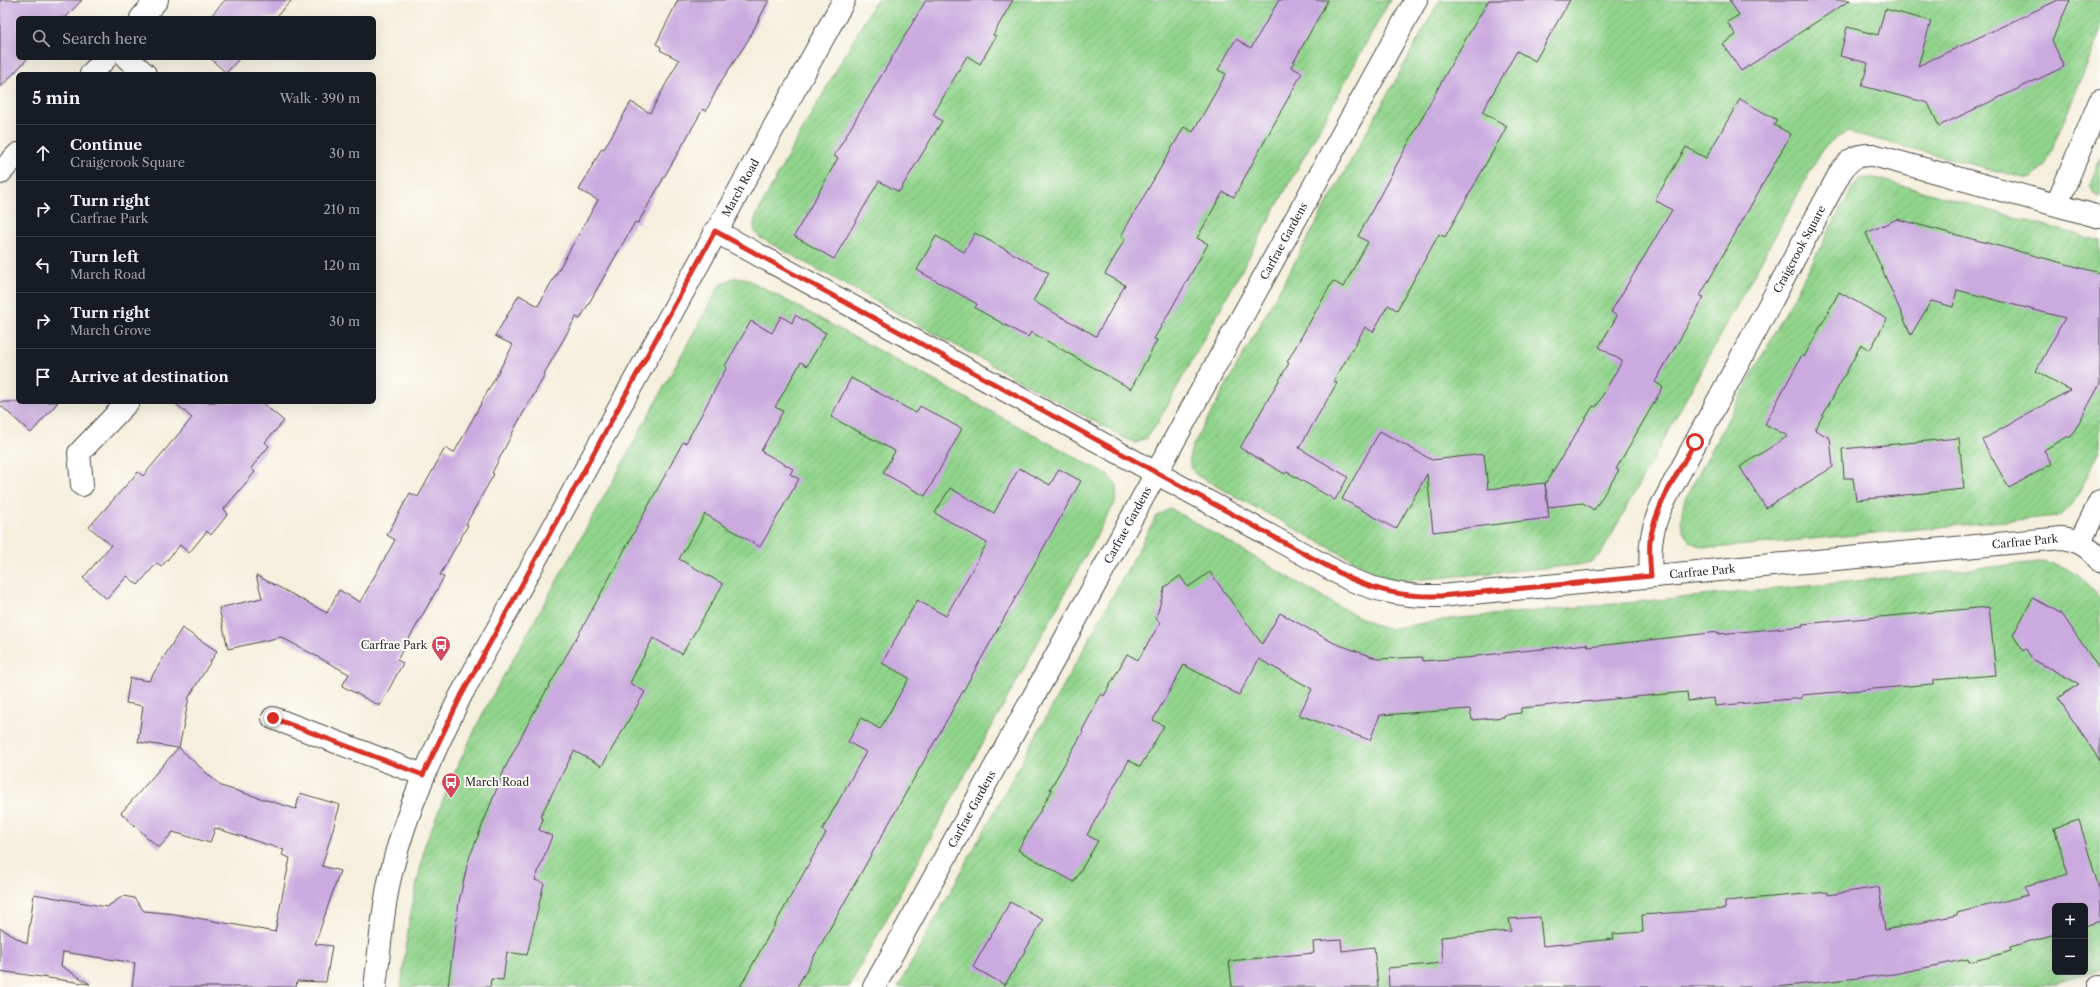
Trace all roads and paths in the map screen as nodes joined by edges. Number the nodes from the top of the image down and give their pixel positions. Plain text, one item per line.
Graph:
1 (157, 0) edge
2 (844, 0) edge
3 (1416, 0) edge
4 (143, 16) edge
5 (104, 60) edge
6 (130, 60) edge
7 (93, 72) edge
8 (143, 72) edge
9 (2100, 101) edge
10 (16, 156) edge
11 (0, 174) edge
12 (2057, 204) junction
13 (2100, 217) edge
14 (715, 231) junction
15 (126, 404) edge
16 (1155, 472) junction
17 (82, 485) dead end
18 (2100, 501) edge
19 (2080, 542) junction
20 (2100, 561) edge
21 (1651, 576) junction
22 (273, 718) dead end
23 (423, 775) junction
24 (375, 987) edge
25 (874, 987) edge

1 - 4 street
2 - 14 street, March Road
3 - 16 street, Carfrae Gardens
5 - 7 street
6 - 8 street
9 - 12 street
10 - 11 street
12 - 13 street, Craigcrook Square
12 - 21 street, Craigcrook Square
14 - 16 street, Carfrae Park
14 - 23 street, March Road
15 - 17 street
16 - 21 street, Carfrae Park
16 - 25 street, Carfrae Gardens
18 - 19 street
19 - 20 street, Carfrae Park
19 - 21 street, Carfrae Park
22 - 23 street
23 - 24 street, March Road

